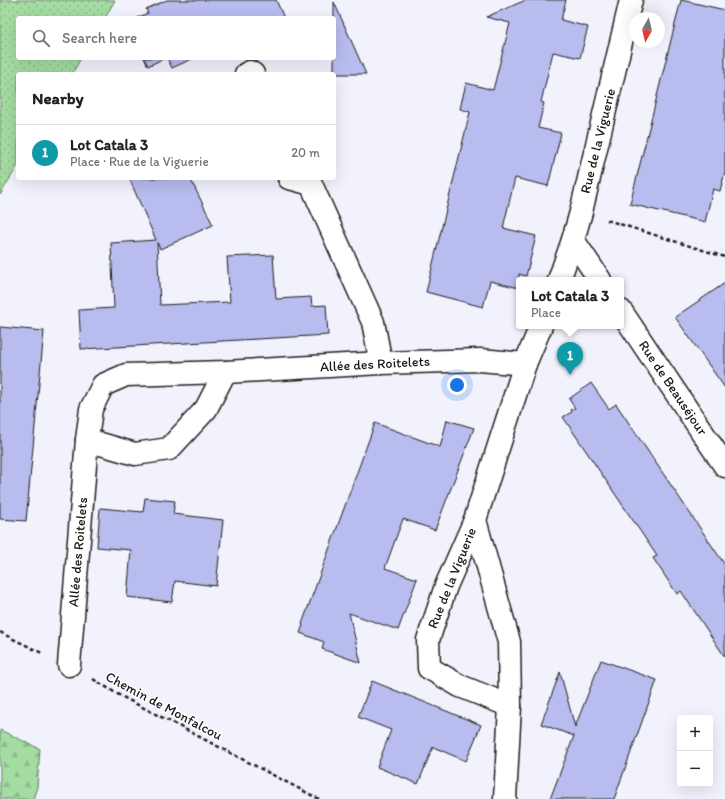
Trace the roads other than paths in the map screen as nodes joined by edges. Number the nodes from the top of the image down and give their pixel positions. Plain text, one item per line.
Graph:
1 (632, 0) edge
2 (310, 181) edge
3 (573, 240) junction
4 (560, 277) edge
5 (598, 277) edge
6 (624, 315) edge
7 (540, 329) edge
8 (381, 363) junction
9 (525, 364) junction
10 (225, 372) junction
11 (87, 440) junction
12 (725, 466) edge
13 (475, 520) junction
14 (69, 665) road end
15 (510, 706) junction
16 (505, 799) edge

1 - 3 street, Rue de la Viguerie
2 - 8 street
3 - 4 street, Rue de la Viguerie
3 - 5 street
6 - 12 street, Rue de Beauséjour
7 - 9 street, Rue de la Viguerie
8 - 9 street, Allée des Roitelets
8 - 10 street, Allée des Roitelets
9 - 13 street, Rue de la Viguerie
10 - 11 street
10 - 11 street, Allée des Roitelets
11 - 14 street, Allée des Roitelets
13 - 15 street, Rue de la Viguerie
13 - 15 street, Rue de la Viguerie
15 - 16 street, Rue de la Viguerie

